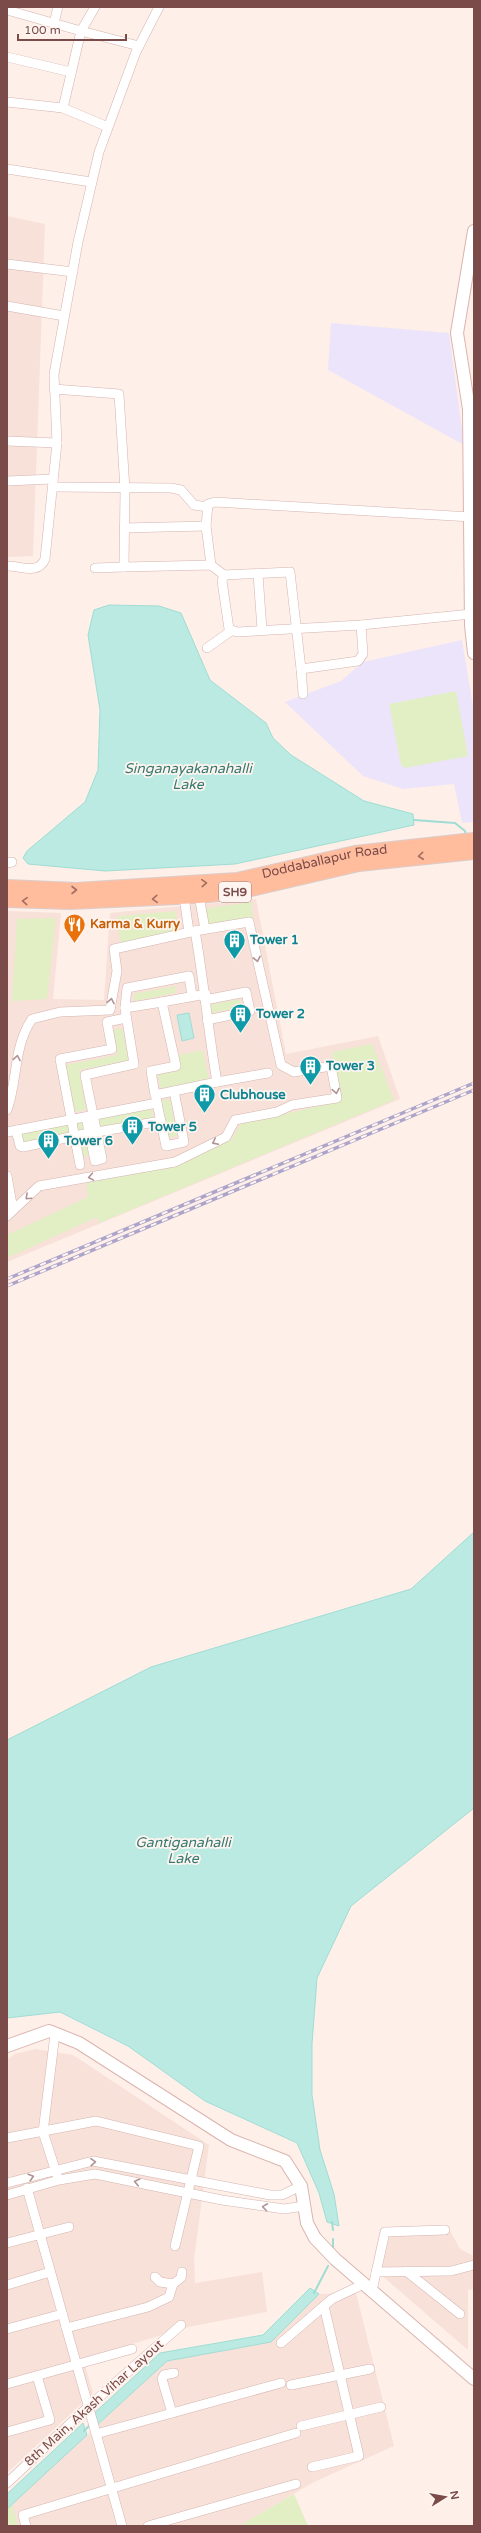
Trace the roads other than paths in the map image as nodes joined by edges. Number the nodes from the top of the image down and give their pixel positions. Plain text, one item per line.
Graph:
1 (58, 7) edge
2 (94, 7) edge
3 (159, 7) edge
4 (7, 10) edge
5 (17, 10) edge
6 (54, 23) junction
7 (81, 30) junction
8 (139, 46) junction
9 (7, 56) edge
10 (71, 72) junction
11 (7, 102) edge
12 (63, 108) junction
13 (108, 128) junction
14 (7, 169) edge
15 (91, 182) junction
16 (474, 237) edge
17 (7, 264) edge
18 (72, 272) junction
19 (7, 306) edge
20 (64, 316) junction
21 (54, 389) junction
22 (7, 440) edge
23 (57, 444) junction
24 (7, 481) edge
25 (53, 483) junction
26 (125, 490) junction
27 (208, 507) junction
28 (471, 517) junction
29 (206, 526) junction
30 (124, 528) junction
31 (211, 565) junction
32 (7, 566) edge
33 (124, 567) junction
34 (95, 568) dead end
35 (258, 574) junction
36 (224, 575) junction
37 (471, 614) junction
38 (361, 625) junction
39 (297, 628) junction
40 (262, 630) junction
41 (231, 631) junction
42 (207, 648) dead end
43 (474, 653) edge
44 (301, 669) junction
45 (303, 694) dead end
46 (468, 845) edge
47 (7, 887) edge
48 (199, 896) junction
49 (184, 897) junction
50 (7, 900) edge
51 (206, 929) junction
52 (192, 931) junction
53 (192, 996) junction
54 (205, 997) junction
55 (162, 1002) junction
56 (125, 1008) junction
57 (126, 1018) junction
58 (207, 1020) junction
59 (268, 1073) dead end
60 (217, 1082) junction
61 (174, 1091) junction
62 (156, 1099) junction
63 (7, 1110) edge
64 (90, 1116) junction
65 (71, 1119) junction
66 (160, 1121) junction
67 (11, 1131) edge
68 (93, 1132) junction
69 (75, 1136) junction
70 (80, 1165) dead end
71 (7, 1176) edge
72 (10, 1213) edge
73 (55, 2034) junction
74 (7, 2046) edge
75 (42, 2132) junction
76 (7, 2138) edge
77 (55, 2170) junction
78 (59, 2180) junction
79 (192, 2181) junction
80 (7, 2183) edge
81 (301, 2186) junction
82 (27, 2188) junction
83 (188, 2193) junction
84 (7, 2195) edge
85 (304, 2206) junction
86 (69, 2227) dead end
87 (445, 2230) dead end
88 (40, 2235) junction
89 (7, 2243) edge
90 (175, 2246) dead end
91 (474, 2265) edge
92 (406, 2271) junction
93 (50, 2272) junction
94 (182, 2272) dead end
95 (376, 2272) junction
96 (155, 2277) dead end
97 (174, 2284) junction
98 (7, 2285) edge
99 (368, 2288) junction
100 (324, 2306) junction
101 (62, 2314) junction
102 (460, 2314) dead end
103 (181, 2325) dead end
104 (66, 2328) junction
105 (7, 2329) edge
106 (281, 2344) dead end
107 (132, 2349) dead end
108 (76, 2366) junction
109 (370, 2369) dead end
110 (174, 2373) dead end
111 (340, 2375) junction
112 (38, 2376) junction
113 (474, 2379) edge
114 (281, 2383) dead end
115 (7, 2384) edge
116 (291, 2385) dead end
117 (381, 2407) dead end
118 (88, 2409) junction
119 (172, 2413) junction
120 (349, 2414) junction
121 (95, 2430) junction
122 (7, 2432) edge
123 (312, 2467) dead end
124 (7, 2483) edge
125 (296, 2484) dead end
126 (111, 2488) junction
127 (164, 2524) edge
128 (26, 2526) edge
129 (122, 2526) edge
130 (148, 2526) edge

1 - 6 street
2 - 7 street
3 - 8 street
4 - 5 street
5 - 6 street
6 - 7 street
7 - 8 street
7 - 10 street
8 - 13 street
9 - 10 street
10 - 12 street
11 - 12 street
12 - 13 street
13 - 15 street
14 - 15 street
15 - 18 street
16 - 28 street
17 - 18 street
18 - 20 street
19 - 20 street
20 - 21 street
21 - 23 street
21 - 26 street
22 - 23 street
23 - 25 street
24 - 25 street
25 - 26 street
25 - 32 street
26 - 27 street
26 - 30 street
27 - 28 street
27 - 29 street
28 - 37 street
29 - 30 street
29 - 31 street
30 - 33 street
31 - 33 street
31 - 36 street
33 - 34 street
35 - 36 street
35 - 39 street
35 - 40 street
36 - 41 street
37 - 38 street
37 - 43 street
38 - 39 street
38 - 44 street
39 - 40 street
39 - 44 street
40 - 41 street
41 - 42 street
44 - 45 street
47 -> 46 main road, Doddaballapur Road / SH9
46 -> 48 main road, Doddaballapur Road / SH9
48 - 49 main road, Doddaballapur Road / SH9
48 - 51 street
49 -> 50 main road, Doddaballapur Road / SH9
49 - 52 street
51 - 52 street
51 -> 72 street
52 - 54 street
63 -> 52 street
53 - 54 street
53 - 55 street
53 - 56 street
54 - 58 street
54 - 58 street
55 - 56 street
55 - 62 street
56 - 57 street
57 - 64 street
57 - 65 street
58 - 60 street
59 - 60 street
60 - 61 street
61 - 62 street
61 - 66 street
62 - 64 street
62 - 66 street
64 - 65 street
64 - 68 street
65 - 67 street
65 - 69 street
66 - 68 street
67 - 69 street
68 - 69 street
69 - 70 street
71 - 72 street
73 - 74 street
73 - 75 street
73 - 81 street
75 - 76 street
75 - 77 street
75 - 79 street
77 - 78 street
77 -> 79 street
80 -> 77 street
78 - 82 street
83 -> 78 street
79 - 81 street
79 - 83 street
81 - 85 street
82 - 84 street
82 - 88 street
85 -> 83 street
83 - 90 street
85 - 99 street
86 - 88 street
87 - 95 street
88 - 89 street
88 - 93 street
91 - 92 street
92 - 95 street
92 - 102 street
93 - 98 street
93 - 101 street
94 - 97 street
95 - 99 street
96 - 97 street
97 - 104 street
99 - 100 street
99 - 113 street
100 - 106 street
100 - 111 street
101 - 104 street
101 - 105 street
103 - 118 street, 8th Main, Akash Vihar Layout
104 - 108 street
107 - 108 street
108 - 112 street
108 - 118 street
109 - 111 street
110 - 119 street
111 - 116 street
111 - 120 street
112 - 115 street
112 - 122 street
114 - 119 street
117 - 120 street
118 - 121 street
118 - 124 street, 8th Main, Akash Vihar Layout
119 - 121 street
120 - 123 street
120 - 126 street
121 - 126 street
125 - 127 street
126 - 128 street
126 - 129 street
127 - 130 street

